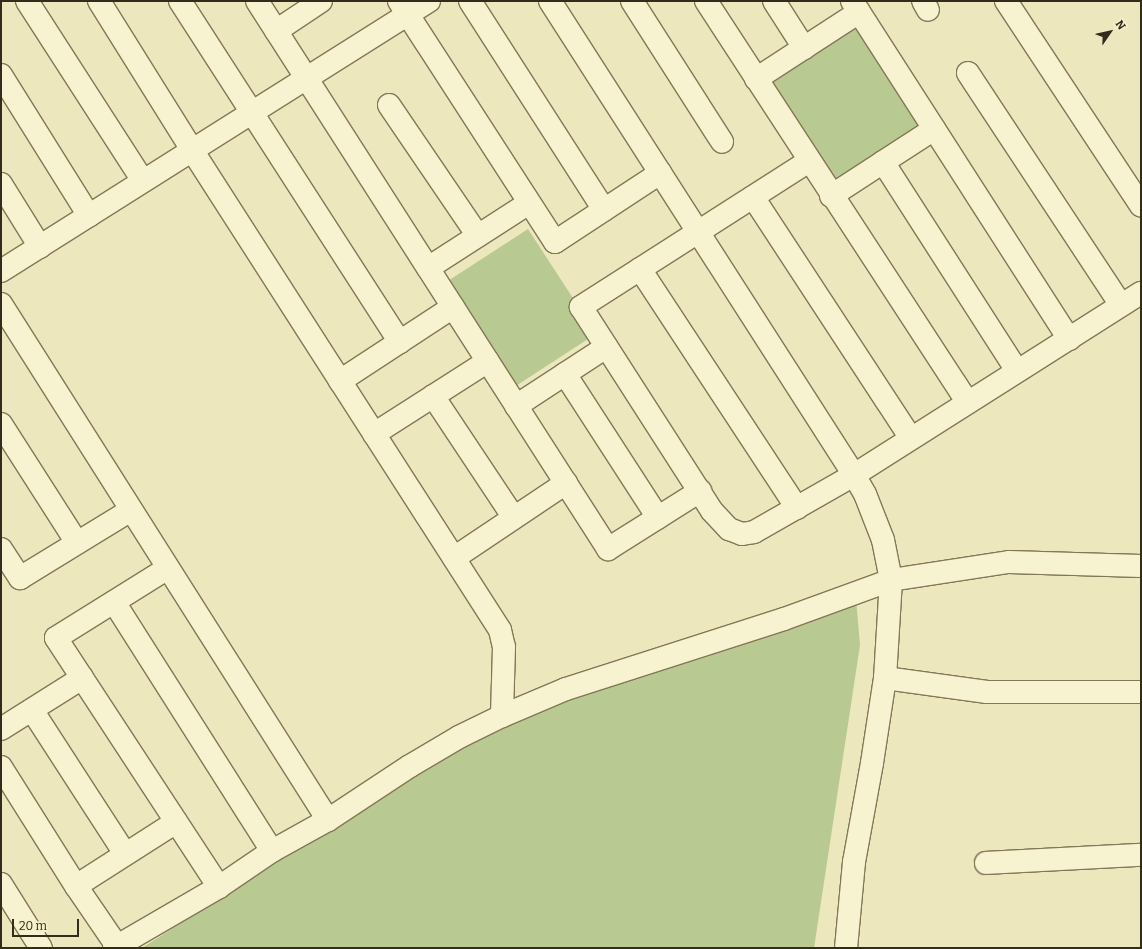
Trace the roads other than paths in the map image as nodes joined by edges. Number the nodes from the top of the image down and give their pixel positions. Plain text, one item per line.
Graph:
1 (27, 1) edge
2 (99, 1) edge
3 (180, 1) edge
4 (257, 1) edge
5 (321, 1) edge
6 (429, 1) edge
7 (470, 1) edge
8 (550, 1) edge
9 (632, 1) edge
10 (706, 1) edge
11 (774, 1) edge
12 (1006, 1) edge
13 (855, 6) edge
14 (404, 8) edge
15 (276, 32) junction
16 (804, 48) junction
17 (968, 73) dead end
18 (1, 75) edge
19 (307, 78) junction
20 (756, 79) junction
21 (389, 105) dead end
22 (252, 113) junction
23 (934, 129) junction
24 (722, 142) dead end
25 (192, 150) junction
26 (809, 161) junction
27 (883, 162) junction
28 (660, 172) junction
29 (144, 181) junction
30 (1, 184) edge
31 (831, 196) junction
32 (753, 197) junction
33 (529, 203) junction
34 (1141, 206) edge
35 (604, 210) junction
36 (89, 216) junction
37 (698, 232) junction
38 (478, 236) junction
39 (40, 247) junction
40 (428, 268) junction
41 (640, 269) junction
42 (1, 272) edge
43 (1141, 292) edge
44 (1, 304) edge
45 (1121, 305) junction
46 (453, 307) junction
47 (1069, 339) junction
48 (400, 342) junction
49 (606, 347) junction
50 (488, 361) junction
51 (1018, 371) junction
52 (565, 374) junction
53 (340, 381) junction
54 (433, 396) junction
55 (966, 402) junction
56 (516, 406) junction
57 (1, 424) edge
58 (374, 434) junction
59 (911, 438) junction
60 (854, 475) junction
61 (566, 483) junction
62 (700, 491) junction
63 (797, 508) junction
64 (131, 510) junction
65 (514, 518) junction
66 (658, 518) junction
67 (77, 543) junction
68 (1, 548) edge
69 (454, 558) junction
70 (1141, 566) edge
71 (168, 568) junction
72 (891, 580) junction
73 (114, 602) junction
74 (82, 678) junction
75 (885, 678) junction
76 (1141, 692) edge
77 (32, 710) junction
78 (502, 716) junction
79 (1, 729) edge
80 (1, 767) edge
81 (328, 820) junction
82 (176, 822) junction
83 (272, 851) junction
84 (126, 854) junction
85 (1141, 855) edge
86 (986, 863) dead end
87 (1, 884) edge
88 (76, 886) junction
89 (219, 887) junction
90 (116, 947) edge
91 (41, 948) edge
92 (846, 948) edge

1 - 29 street
2 - 25 street
3 - 22 street
4 - 15 street
5 - 15 street
6 - 14 street
7 - 35 street
8 - 28 street
9 - 24 street
10 - 20 street
11 - 16 street
12 - 34 street
13 - 16 street
13 - 23 street
14 - 19 street
14 - 33 street
15 - 19 street
16 - 20 street
17 - 45 street
18 - 36 street
19 - 22 street
19 - 40 street
20 - 26 street
21 - 38 street
22 - 25 street
22 - 48 street
23 - 27 street
23 - 47 street
25 - 29 street
25 - 53 street
26 - 31 street
26 - 32 street
27 - 31 street
27 - 51 street
28 - 35 street
28 - 37 street
29 - 36 street
30 - 39 street
31 - 55 street
32 - 37 street
32 - 59 street
33 - 35 street
33 - 38 street
36 - 39 street
37 - 41 street
37 - 60 street
38 - 40 street
39 - 42 street
40 - 46 street
41 - 49 street
41 - 63 street
43 - 45 street
44 - 64 street
45 - 47 street
46 - 48 street
46 - 50 street
47 - 51 street
48 - 53 street
49 - 52 street
49 - 62 street
50 - 54 street
50 - 56 street
51 - 55 street
52 - 56 street
52 - 66 street
53 - 58 street
54 - 58 street
54 - 65 street
55 - 59 street
56 - 61 street
57 - 67 street
58 - 69 street
59 - 60 street
60 - 63 street
60 - 72 street
61 - 65 street
61 - 66 street
62 - 63 street
62 - 66 street
64 - 67 street
64 - 71 street
65 - 69 street
67 - 68 street
69 - 78 street
70 - 72 street
71 - 73 street
71 - 81 street
72 - 75 street
72 - 78 street
73 - 74 street
73 - 83 street
74 - 77 street
74 - 82 street
75 - 76 street
75 - 92 street
77 - 79 street
77 - 84 street
78 - 81 street
80 - 88 street
81 - 83 street
82 - 84 street
82 - 89 street
83 - 89 street
84 - 88 street
85 - 86 street
87 - 91 street
88 - 90 street
89 - 90 street

